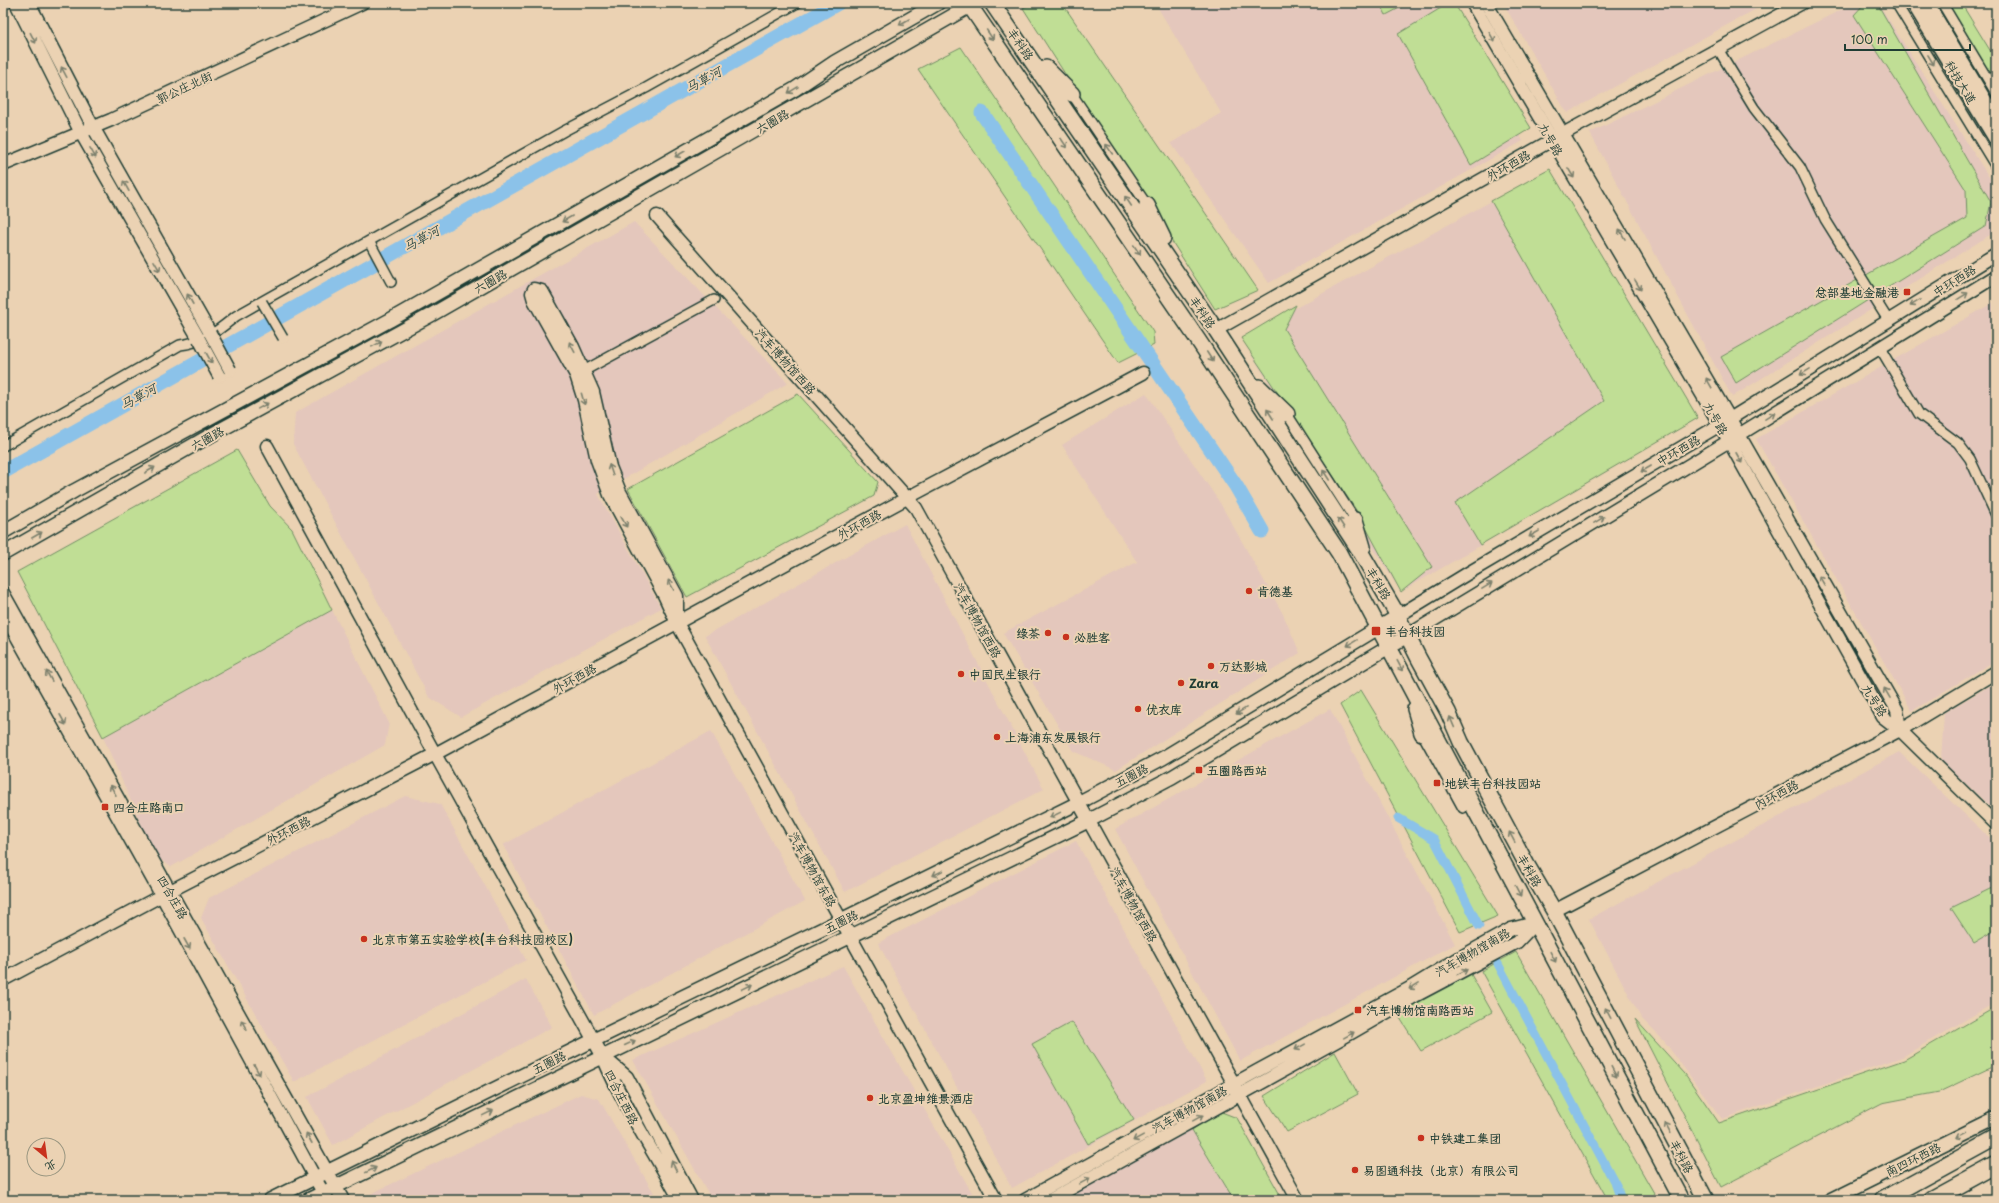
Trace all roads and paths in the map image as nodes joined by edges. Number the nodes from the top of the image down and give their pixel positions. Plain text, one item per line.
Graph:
1 (16, 3) edge
2 (28, 3) edge
3 (362, 3) edge
4 (797, 3) edge
5 (938, 3) edge
6 (992, 3) edge
7 (1472, 3) edge
8 (1486, 3) edge
9 (1802, 3) edge
10 (1896, 3) edge
11 (1913, 3) edge
12 (1926, 3) edge
13 (1942, 3) edge
14 (971, 4) edge
15 (1024, 47) junction
16 (1718, 49) junction
17 (1996, 93) edge
18 (1072, 94) joint
19 (1996, 119) edge
20 (93, 127) junction
21 (81, 133) junction
22 (1563, 133) junction
23 (1552, 140) junction
24 (1996, 140) edge
25 (3, 165) edge
26 (1996, 167) edge
27 (1147, 205) joint
28 (657, 216) dead end
29 (369, 242) junction
30 (1996, 254) edge
31 (1174, 269) junction
32 (1996, 276) edge
33 (391, 282) dead end
34 (714, 300) dead end
35 (262, 302) junction
36 (1888, 320) junction
37 (1216, 330) junction
38 (204, 336) junction
39 (283, 338) dead end
40 (1880, 348) junction
41 (1244, 372) junction
42 (225, 373) dead end
43 (1144, 373) dead end
44 (580, 374) junction
45 (1287, 414) joint
46 (1725, 422) junction
47 (1734, 438) junction
48 (3, 446) edge
49 (267, 446) dead end
50 (907, 498) junction
51 (1996, 515) edge
52 (1355, 520) joint
53 (3, 532) edge
54 (3, 554) edge
55 (1369, 566) junction
56 (3, 593) edge
57 (3, 612) edge
58 (1398, 616) junction
59 (677, 623) junction
60 (1379, 627) junction
61 (1408, 636) junction
62 (1389, 646) junction
63 (1996, 672) edge
64 (1410, 686) junction
65 (1900, 730) junction
66 (1422, 733) joint
67 (435, 754) junction
68 (1078, 803) junction
69 (1463, 808) joint
70 (1088, 821) junction
71 (1996, 824) edge
72 (1494, 844) junction
73 (166, 893) junction
74 (1554, 911) junction
75 (841, 920) junction
76 (1535, 923) junction
77 (850, 937) junction
78 (3, 980) edge
79 (594, 1040) junction
80 (603, 1057) junction
81 (1234, 1084) junction
82 (1240, 1095) junction
83 (1996, 1118) edge
84 (1996, 1138) edge
85 (1996, 1165) edge
86 (328, 1172) junction
87 (314, 1179) junction
88 (336, 1187) junction
89 (325, 1196) edge
90 (270, 1200) edge
91 (308, 1200) edge
92 (343, 1200) edge
93 (680, 1200) edge
94 (692, 1200) edge
95 (996, 1200) edge
96 (1026, 1200) edge
97 (1050, 1200) edge
98 (1298, 1200) edge
99 (1682, 1200) edge
100 (1706, 1200) edge
101 (1830, 1200) edge
102 (1883, 1200) edge
103 (1932, 1200) edge

1 -> 21 street
20 -> 2 street
3 - 20 street, 郭公庄北街
4 - 29 street
5 -> 53 main road, 六圈路
6 - 15 main road, 丰科路
7 -> 23 street, 九号路
8 - 22 street, 九号路
9 - 16 street, 外环西路
10 -> 26 street
11 - 24 main road, 科技大道
12 - 19 main road, 科技大道
13 - 17 street
54 -> 14 main road, 六圈路
14 -> 60 main road, 丰科路
15 - 18 main road
31 -> 15 main road, 丰科路
16 - 22 street, 外环西路
16 - 36 street
27 -> 18 street
20 - 21 street, 郭公庄北街
38 -> 20 street
21 - 25 street, 郭公庄北街
21 -> 38 street
22 - 23 street, 外环西路
46 -> 22 street, 九号路
23 - 37 street, 外环西路
23 -> 46 street, 九号路
27 - 31 main road
28 - 50 street, 汽车博物馆西路
29 - 33 street
29 - 35 street
30 -> 36 street, 中环西路
31 - 37 main road, 丰科路
40 -> 32 street, 中环西路
34 - 44 street
35 - 39 street, bridge
35 - 48 street
36 -> 46 street, 中环西路
37 - 41 main road, 丰科路
38 - 42 street, bridge
47 -> 40 street, 中环西路
40 - 51 street
41 - 45 main road
55 -> 41 main road, 丰科路
43 - 50 street, 外环西路
44 -> 44 street
44 - 59 street
52 -> 45 street
46 - 47 street, 九号路
46 -> 58 street, 中环西路
61 -> 47 street, 中环西路
47 - 65 street, 九号路
49 - 67 street
50 - 59 street, 外环西路
50 - 68 street, 汽车博物馆西路
52 - 55 main road
55 - 58 main road, 丰科路
73 -> 56 street, 四合庄路
57 -> 73 street, 四合庄路
58 - 60 main road, 五圈路
58 - 61 main road, 丰科路
59 - 67 street, 外环西路
59 - 75 street, 汽车博物馆东路
60 - 62 main road, 丰科路
60 -> 68 main road, 五圈路
61 - 62 main road, 五圈路
74 -> 61 main road, 丰科路
62 -> 64 main road, 丰科路
62 - 70 main road, 五圈路
63 - 65 street, 内环西路
64 - 66 main road
64 - 72 main road, 丰科路
65 - 71 street, 九号路
65 - 74 street, 内环西路
66 - 69 street
67 - 73 street, 外环西路
67 - 79 street
68 - 70 street, 汽车博物馆西路
68 -> 75 main road, 五圈路
69 - 72 main road
70 - 77 main road, 五圈路
70 - 81 street, 汽车博物馆西路
72 -> 76 main road, 丰科路
73 - 78 street, 外环西路
86 -> 73 street, 四合庄路
73 -> 87 street, 四合庄路
100 -> 74 main road, 丰科路
75 - 77 street, 汽车博物馆东路
75 - 79 main road, 五圈路
76 -> 81 street, 汽车博物馆南路
82 -> 76 street, 汽车博物馆南路
76 -> 99 main road, 丰科路
80 -> 77 main road, 五圈路
77 - 95 street, 汽车博物馆东路
79 - 80 street
79 - 86 main road, 五圈路
88 -> 80 main road, 五圈路
80 - 93 street, 四合庄西路
94 -> 80 street, 四合庄西路
81 - 82 street, 汽车博物馆西路
81 -> 96 street, 汽车博物馆南路
97 -> 82 street, 汽车博物馆南路
82 - 98 street, 汽车博物馆西路
83 -> 101 main road, 南四环西路
84 - 102 highway, 南四环西路
85 - 103 highway
86 - 87 main road, 五圈路
86 - 88 street, 四合庄路
87 - 89 street, 四合庄路
87 - 90 main road, 五圈路
88 - 89 main road, 五圈路
88 - 92 street, 四合庄路
89 - 91 main road, 五圈路

